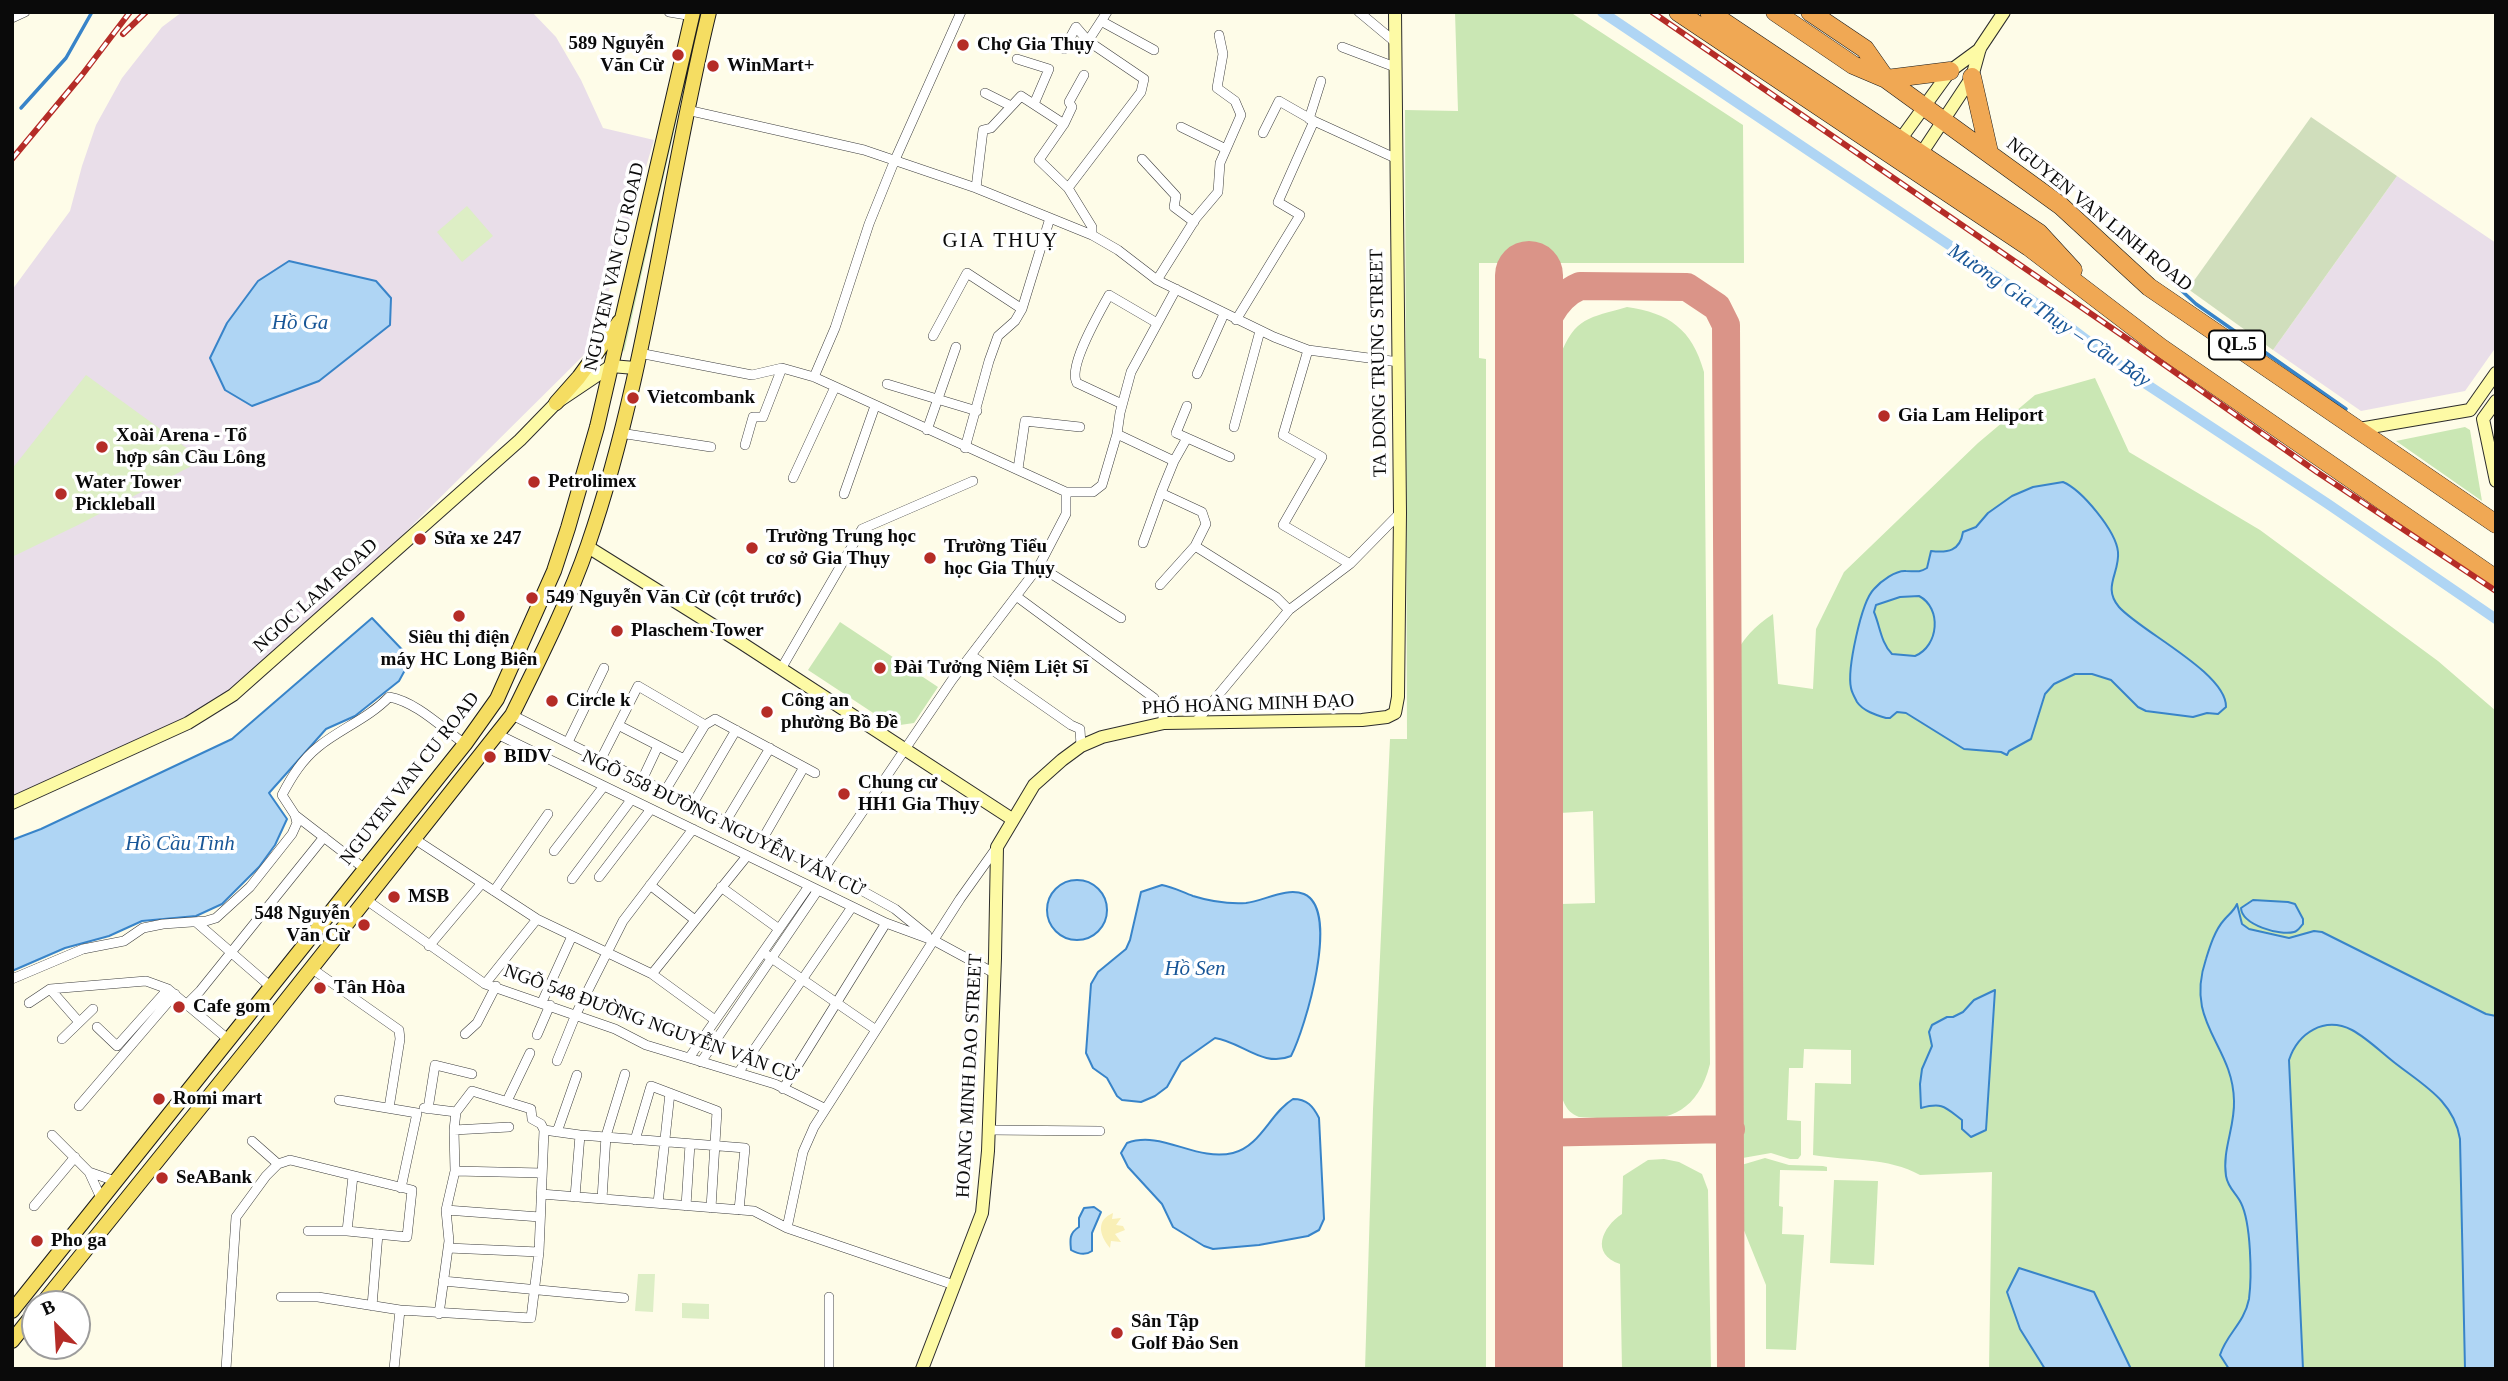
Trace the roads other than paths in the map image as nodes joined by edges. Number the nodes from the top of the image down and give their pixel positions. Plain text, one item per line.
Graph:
1 (25, 12) edge
2 (669, 12) edge
3 (709, 12) edge
4 (961, 12) edge
5 (1107, 12) edge
6 (1359, 12) edge
7 (1395, 12) edge
8 (1678, 12) edge
9 (1709, 12) edge
10 (1775, 12) edge
11 (1810, 12) edge
12 (2004, 12) edge
13 (693, 14) edge
14 (12, 18) edge
15 (1101, 21) junction
16 (1219, 35) dead end
17 (1732, 38) junction
18 (1088, 41) junction
19 (1395, 42) junction
20 (1058, 44) dead end
21 (1342, 47) dead end
22 (1980, 48) junction
23 (1154, 51) dead end
24 (1017, 59) dead end
25 (1395, 67) junction
26 (1950, 71) junction
27 (1084, 75) dead end
28 (1972, 77) junction
29 (1886, 79) junction
30 (1321, 81) dead end
31 (985, 93) dead end
32 (1034, 104) junction
33 (1011, 106) junction
34 (1924, 106) junction
35 (687, 110) junction
36 (1311, 120) junction
37 (1944, 120) junction
38 (1064, 124) junction
39 (1181, 127) dead end
40 (1263, 133) dead end
41 (1900, 140) junction
42 (1226, 149) junction
43 (1989, 152) junction
44 (1921, 154) junction
45 (1395, 158) junction
46 (1142, 159) dead end
47 (894, 162) junction
48 (976, 188) junction
49 (1068, 188) junction
50 (1049, 218) junction
51 (1194, 222) junction
52 (1092, 235) junction
53 (1157, 280) junction
54 (1176, 289) junction
55 (2106, 306) junction
56 (1022, 309) junction
57 (1224, 314) junction
58 (622, 318) junction
59 (1236, 320) junction
60 (1157, 323) junction
61 (1260, 331) junction
62 (933, 336) dead end
63 (956, 347) dead end
64 (1308, 350) junction
65 (639, 353) junction
66 (1399, 362) junction
67 (611, 366) junction
68 (635, 368) junction
69 (782, 368) junction
70 (2496, 373) edge
71 (1197, 374) dead end
72 (814, 377) junction
73 (887, 384) dead end
74 (835, 387) junction
75 (939, 399) junction
76 (2496, 401) edge
77 (556, 403) junction
78 (1122, 404) junction
79 (875, 406) junction
80 (1187, 406) dead end
81 (2470, 410) junction
82 (977, 411) junction
83 (2483, 419) junction
84 (1080, 427) dead end
85 (1234, 427) dead end
86 (2359, 429) junction
87 (927, 430) junction
88 (620, 433) junction
89 (1117, 434) junction
90 (1187, 438) junction
91 (745, 445) dead end
92 (711, 447) dead end
93 (965, 448) junction
94 (1230, 457) dead end
95 (1174, 461) junction
96 (1017, 469) junction
97 (793, 478) dead end
98 (973, 481) dead end
99 (2496, 481) edge
100 (1066, 492) junction
101 (1161, 493) junction
102 (844, 494) dead end
103 (1400, 513) junction
104 (2496, 524) edge
105 (1143, 543) dead end
106 (1195, 546) junction
107 (588, 547) junction
108 (1350, 564) junction
109 (1040, 566) junction
110 (2496, 579) edge
111 (1160, 585) dead end
112 (1016, 596) junction
113 (1289, 610) junction
114 (1121, 618) dead end
115 (971, 655) junction
116 (604, 668) dead end
117 (780, 669) junction
118 (1395, 713) joint
119 (512, 715) junction
120 (1164, 723) junction
121 (1195, 723) junction
122 (618, 725) junction
123 (705, 725) junction
124 (736, 730) junction
125 (497, 734) junction
126 (568, 743) junction
127 (465, 744) junction
128 (658, 746) junction
129 (1081, 746) junction
130 (770, 748) junction
131 (904, 750) junction
132 (601, 759) junction
133 (684, 759) junction
134 (804, 767) junction
135 (815, 773) dead end
136 (642, 780) junction
137 (604, 786) junction
138 (665, 791) junction
139 (631, 800) junction
140 (12, 803) edge
141 (692, 804) junction
142 (651, 809) junction
143 (548, 814) dead end
144 (295, 815) junction
145 (1012, 819) junction
146 (726, 821) junction
147 (693, 829) junction
148 (324, 837) junction
149 (413, 838) junction
150 (762, 840) junction
151 (997, 847) junction
152 (554, 851) dead end
153 (747, 856) junction
154 (365, 869) junction
155 (823, 870) junction
156 (599, 877) dead end
157 (572, 879) dead end
158 (482, 883) junction
159 (650, 885) junction
160 (722, 887) junction
161 (813, 888) junction
162 (494, 891) junction
163 (365, 899) junction
164 (852, 906) junction
165 (537, 919) junction
166 (695, 920) junction
167 (196, 922) junction
168 (886, 923) junction
169 (779, 929) junction
170 (572, 936) junction
171 (935, 941) junction
172 (429, 946) junction
173 (232, 951) junction
174 (763, 952) junction
175 (606, 953) junction
176 (772, 958) junction
177 (311, 968) junction
178 (994, 973) junction
179 (652, 974) junction
180 (803, 978) junction
181 (12, 979) edge
182 (485, 984) junction
183 (496, 986) junction
184 (271, 987) junction
185 (50, 989) junction
186 (171, 992) junction
187 (837, 1002) junction
188 (29, 1003) dead end
189 (546, 1003) junction
190 (187, 1004) junction
191 (93, 1009) dead end
192 (576, 1014) junction
193 (715, 1020) junction
194 (79, 1022) junction
195 (97, 1027) dead end
196 (876, 1030) junction
197 (466, 1034) dead end
198 (537, 1035) dead end
199 (62, 1039) dead end
200 (229, 1040) junction
201 (530, 1053) dead end
202 (689, 1058) junction
203 (557, 1061) dead end
204 (701, 1062) junction
205 (738, 1073) junction
206 (472, 1074) dead end
207 (577, 1074) dead end
208 (625, 1074) dead end
209 (783, 1089) junction
210 (670, 1093) junction
211 (183, 1097) junction
212 (338, 1100) dead end
213 (506, 1101) junction
214 (79, 1106) dead end
215 (389, 1108) junction
216 (824, 1108) junction
217 (199, 1109) junction
218 (428, 1109) junction
219 (456, 1112) junction
220 (417, 1113) junction
221 (509, 1127) dead end
222 (454, 1130) junction
223 (544, 1130) junction
224 (988, 1130) junction
225 (1100, 1131) dead end
226 (557, 1132) junction
227 (52, 1135) dead end
228 (579, 1135) junction
229 (606, 1136) junction
230 (635, 1140) junction
231 (252, 1141) dead end
232 (665, 1142) junction
233 (690, 1144) junction
234 (714, 1146) junction
235 (75, 1157) junction
236 (278, 1164) junction
237 (455, 1171) junction
238 (89, 1172) junction
239 (542, 1173) junction
240 (353, 1176) junction
241 (115, 1181) junction
242 (401, 1188) junction
243 (541, 1194) junction
244 (575, 1196) junction
245 (101, 1198) junction
246 (602, 1199) junction
247 (658, 1203) junction
248 (34, 1206) dead end
249 (686, 1206) junction
250 (711, 1208) junction
251 (446, 1210) junction
252 (739, 1210) junction
253 (540, 1217) junction
254 (788, 1228) junction
255 (308, 1231) dead end
256 (347, 1231) junction
257 (378, 1234) junction
258 (448, 1248) junction
259 (539, 1252) junction
260 (443, 1281) junction
261 (954, 1285) junction
262 (534, 1288) junction
263 (53, 1290) edge
264 (281, 1297) dead end
265 (829, 1297) dead end
266 (624, 1298) dead end
267 (372, 1306) junction
268 (13, 1309) edge
269 (400, 1310) junction
270 (439, 1314) junction
271 (226, 1369) edge
272 (394, 1369) edge
273 (830, 1369) edge
274 (922, 1369) edge

1 - 14 street
2 - 13 street
3 - 35 main road, NGUYEN VAN CU ROAD
4 - 47 street
5 - 15 street
6 - 19 street
7 - 19 street, TA DONG TRUNG STREET
8 - 17 highway, QL.5
9 - 17 highway, QL.5
10 - 29 highway, NGUYEN VAN LINH ROAD / QL.5
11 - 29 highway, NGUYEN VAN LINH ROAD / QL.5
12 - 22 street
13 - 58 main road, NGUYEN VAN CU ROAD
15 - 18 street
15 - 23 street
16 - 42 street
17 - 41 highway, QL.5
17 - 55 highway, QL.5
18 - 20 street
18 - 49 street
19 - 25 street, TA DONG TRUNG STREET
21 - 25 street
22 - 26 street
22 - 28 street
24 - 32 street
25 - 45 street, TA DONG TRUNG STREET
26 - 29 highway
26 - 34 street
27 - 38 street
28 - 37 street
28 - 43 highway
29 - 34 highway, NGUYEN VAN LINH ROAD / QL.5
30 - 36 street
31 - 33 street
32 - 33 street
32 - 38 street
33 - 48 street
34 - 37 highway, NGUYEN VAN LINH ROAD / QL.5
34 - 41 street
35 - 47 street
35 - 65 main road, NGUYEN VAN CU ROAD
36 - 40 street
36 - 45 street
36 - 59 street
37 - 43 highway, NGUYEN VAN LINH ROAD / QL.5
37 - 44 street
38 - 49 street
39 - 42 street
41 - 44 highway, QL.5
42 - 51 street
43 - 86 highway, NGUYEN VAN LINH ROAD / QL.5
44 - 55 highway, QL.5
45 - 66 street, TA DONG TRUNG STREET
46 - 51 street
47 - 48 street
47 - 72 street
48 - 50 street
49 - 52 street
50 - 52 street
50 - 56 street
51 - 53 street
52 - 53 street
53 - 54 street
54 - 57 street
54 - 60 street
55 - 110 highway, QL.5
56 - 62 street
56 - 82 street
57 - 59 street
57 - 71 street
58 - 67 main road, NGUYEN VAN CU ROAD
58 - 77 main road
59 - 61 street
60 - 78 street
60 - 78 street
61 - 64 street
61 - 85 street
63 - 75 street
64 - 66 street
64 - 108 street
65 - 68 main road, NGUYEN VAN CU ROAD
65 - 69 street
66 - 103 street, TA DONG TRUNG STREET
67 - 68 street
67 - 77 street, NGOC LAM ROAD
67 - 127 main road, NGUYEN VAN CU ROAD
68 - 88 main road, NGUYEN VAN CU ROAD
69 - 72 street
69 - 91 street
70 - 81 street
72 - 74 street
73 - 75 street
74 - 79 street
74 - 97 street
75 - 82 street
75 - 87 street
76 - 83 street
77 - 140 street, NGOC LAM ROAD
78 - 89 street
79 - 87 street
79 - 102 street
80 - 90 street
81 - 83 street
81 - 86 street
82 - 93 street
83 - 99 street
84 - 96 street
86 - 104 highway, NGUYEN VAN LINH ROAD / QL.5
87 - 93 street
88 - 92 street
88 - 107 main road, NGUYEN VAN CU ROAD
89 - 95 street
89 - 100 street
90 - 94 street
90 - 95 street
93 - 96 street
95 - 101 street
96 - 100 street
98 - 117 street
100 - 109 street
101 - 105 street
101 - 106 street
103 - 108 street
103 - 118 street, TA DONG TRUNG STREET
106 - 111 street
106 - 113 street
107 - 117 street
107 - 119 main road, NGUYEN VAN CU ROAD
108 - 113 street
109 - 112 street
109 - 114 street
112 - 115 street
112 - 120 street
113 - 121 street
115 - 129 street
115 - 131 street
116 - 126 street
117 - 131 street
118 - 121 street, PHỐ HOÀNG MINH ĐẠO
119 - 125 main road, NGUYEN VAN CU ROAD
119 - 126 street
120 - 121 street, PHỐ HOÀNG MINH ĐẠO
120 - 129 street, PHỐ HOÀNG MINH ĐẠO
122 - 123 street
122 - 128 street
122 - 132 street
123 - 124 street
123 - 133 street
124 - 130 street
124 - 141 street
125 - 137 street, NGÕ 558 ĐƯỜNG NGUYỄN VĂN CỪ
125 - 149 main road, NGUYEN VAN CU ROAD
126 - 132 street
127 - 144 street
127 - 154 main road, NGUYEN VAN CU ROAD
128 - 133 street
128 - 136 street
129 - 145 street, PHỐ HOÀNG MINH ĐẠO
130 - 134 street
130 - 146 street
131 - 145 street
131 - 155 street
132 - 136 street
133 - 138 street
134 - 135 street
134 - 150 street
136 - 138 street
137 - 139 street, NGÕ 558 ĐƯỜNG NGUYỄN VĂN CỪ
137 - 152 street
138 - 141 street
139 - 142 street, NGÕ 558 ĐƯỜNG NGUYỄN VĂN CỪ
139 - 157 street
141 - 146 street
142 - 147 street, NGÕ 558 ĐƯỜNG NGUYỄN VĂN CỪ
142 - 156 street
143 - 162 street
144 - 148 street
144 - 167 street
145 - 151 street, HOANG MINH DAO STREET
146 - 150 street
147 - 153 street, NGÕ 558 ĐƯỜNG NGUYỄN VĂN CỪ
147 - 159 street
148 - 154 street
148 - 173 street
149 - 158 street
149 - 163 main road, NGUYEN VAN CU ROAD
150 - 155 street
151 - 171 street
151 - 178 street, HOANG MINH DAO STREET
153 - 160 street
153 - 161 street, NGÕ 558 ĐƯỜNG NGUYỄN VĂN CỪ
154 - 184 main road, NGUYEN VAN CU ROAD
155 - 171 street
158 - 162 street
158 - 172 street
159 - 166 street
159 - 175 street
160 - 166 street
160 - 169 street
161 - 164 street, NGÕ 558 ĐƯỜNG NGUYỄN VĂN CỪ
161 - 169 street
161 - 176 street
162 - 165 street
163 - 172 street, NGÕ 548 ĐƯỜNG NGUYỄN VĂN CỪ
163 - 177 main road, NGUYEN VAN CU ROAD
164 - 168 street, NGÕ 558 ĐƯỜNG NGUYỄN VĂN CỪ
164 - 180 street
165 - 170 street
165 - 182 street
166 - 179 street
167 - 173 street
167 - 181 street
168 - 171 street, NGÕ 558 ĐƯỜNG NGUYỄN VĂN CỪ
168 - 187 street
169 - 174 street
170 - 175 street
170 - 189 street
171 - 178 street
171 - 196 street
172 - 182 street, NGÕ 548 ĐƯỜNG NGUYỄN VĂN CỪ
173 - 184 street
173 - 190 street
174 - 176 street
174 - 193 street
175 - 179 street
175 - 192 street
176 - 180 street
176 - 204 street
177 - 215 street
177 - 217 main road, NGUYEN VAN CU ROAD
178 - 224 street, HOANG MINH DAO STREET
179 - 193 street
180 - 187 street
180 - 205 street
182 - 183 street, NGÕ 548 ĐƯỜNG NGUYỄN VĂN CỪ
183 - 189 street, NGÕ 548 ĐƯỜNG NGUYỄN VĂN CỪ
183 - 197 street
184 - 200 main road, NGUYEN VAN CU ROAD
185 - 186 street
185 - 188 street
185 - 194 street
186 - 190 street
186 - 195 street
186 - 214 street
187 - 196 street
187 - 209 street
189 - 192 street, NGÕ 548 ĐƯỜNG NGUYỄN VĂN CỪ
189 - 198 street
190 - 200 street
191 - 194 street
192 - 202 street, NGÕ 548 ĐƯỜNG NGUYỄN VĂN CỪ
192 - 203 street
193 - 202 street
194 - 199 street
196 - 216 street
200 - 211 main road, NGUYEN VAN CU ROAD
201 - 213 street
202 - 204 street, NGÕ 548 ĐƯỜNG NGUYỄN VĂN CỪ
204 - 205 street, NGÕ 548 ĐƯỜNG NGUYỄN VĂN CỪ
205 - 209 street, NGÕ 548 ĐƯỜNG NGUYỄN VĂN CỪ
206 - 218 street
207 - 226 street
208 - 229 street
209 - 216 street, NGÕ 548 ĐƯỜNG NGUYỄN VĂN CỪ
210 - 230 street
210 - 232 street
210 - 234 street
211 - 217 main road
211 - 241 main road, NGUYEN VAN CU ROAD
212 - 215 street
213 - 219 street
213 - 223 street
215 - 220 street
216 - 254 street
217 - 263 main road, NGUYEN VAN CU ROAD
218 - 219 street
218 - 220 street
219 - 222 street
220 - 242 street
221 - 222 street
222 - 237 street
223 - 226 street
223 - 239 street
224 - 225 street
224 - 261 street, HOANG MINH DAO STREET
226 - 228 street
227 - 235 street
228 - 229 street
228 - 244 street
229 - 230 street
229 - 246 street
230 - 232 street
231 - 236 street
232 - 233 street
232 - 247 street
233 - 234 street
233 - 249 street
234 - 250 street
234 - 252 street
235 - 238 street
235 - 248 street
236 - 240 street
236 - 271 street
237 - 239 street
237 - 251 street
238 - 241 street
238 - 245 street
239 - 243 street
240 - 242 street
240 - 256 street
241 - 245 main road, NGUYEN VAN CU ROAD
242 - 257 street
243 - 244 street
243 - 253 street
244 - 246 street
245 - 268 main road, NGUYEN VAN CU ROAD
246 - 247 street
247 - 249 street
249 - 250 street
250 - 252 street
251 - 253 street
251 - 258 street
252 - 254 street
253 - 259 street
254 - 261 street
255 - 256 street
256 - 257 street
257 - 267 street
258 - 259 street
258 - 260 street
259 - 262 street
260 - 262 street
260 - 270 street
261 - 274 street, HOANG MINH DAO STREET
262 - 266 street
262 - 270 street
264 - 267 street
265 - 273 street
267 - 269 street
269 - 270 street
269 - 272 street

